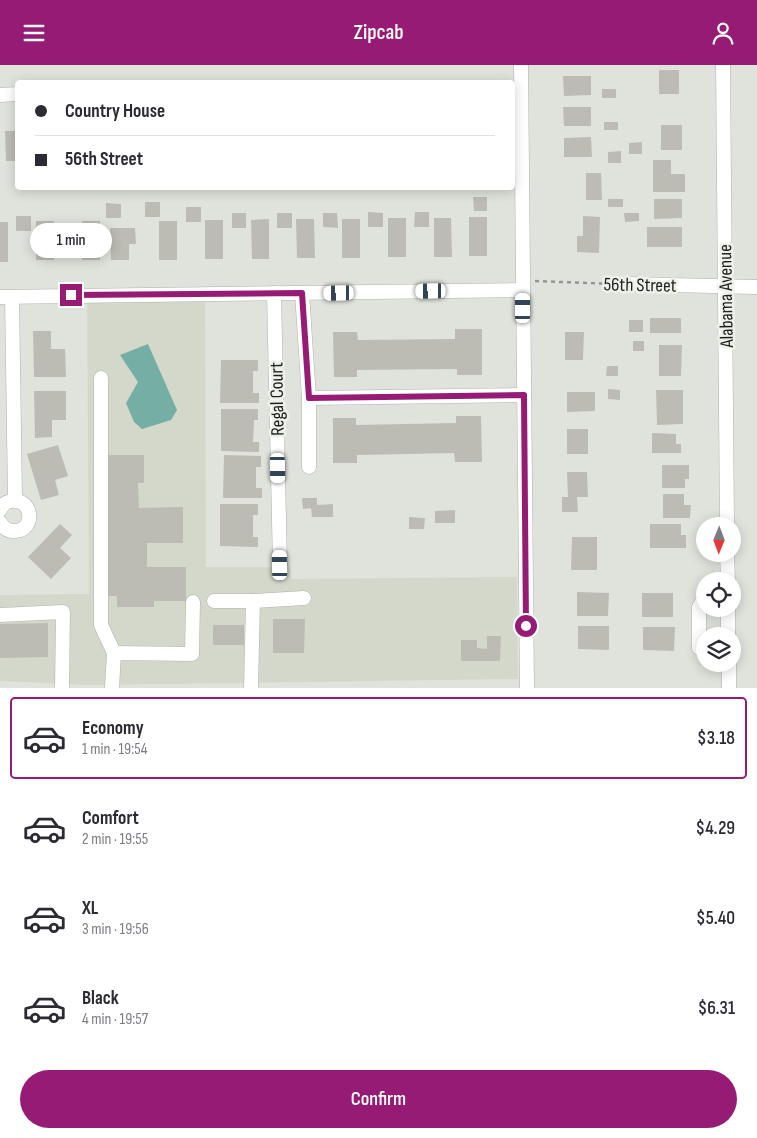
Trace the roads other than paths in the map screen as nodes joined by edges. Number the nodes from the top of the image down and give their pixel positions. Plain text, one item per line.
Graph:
1 (521, 65) edge
2 (723, 65) edge
3 (517, 89) edge
4 (15, 94) edge
5 (0, 95) edge
6 (626, 284) road end
7 (523, 285) junction
8 (757, 287) edge
9 (725, 288) junction
10 (274, 293) junction
11 (302, 293) junction
12 (6, 297) edge
13 (101, 378) dead end
14 (524, 395) junction
15 (309, 398) junction
16 (309, 467) dead end
17 (15, 500) junction
18 (0, 511) edge
19 (727, 517) edge
20 (0, 522) edge
21 (280, 565) dead end
22 (304, 598) dead end
23 (193, 601) dead end
24 (214, 601) dead end
25 (253, 601) junction
26 (0, 615) edge
27 (114, 653) junction
28 (729, 672) edge
29 (62, 688) edge
30 (112, 688) edge
31 (251, 688) edge
32 (527, 688) edge
33 (729, 688) edge

1 - 3 street
2 - 9 street, Alabama Avenue
3 - 7 street
4 - 5 street
6 - 9 street, 56th Street
7 - 11 street
7 - 14 street
8 - 9 street, 56th Street
9 - 19 street, Alabama Avenue
10 - 11 street
10 - 12 street
10 - 21 street, Regal Court
11 - 15 street
12 - 17 street
13 - 27 street
14 - 15 street
14 - 32 street
15 - 16 street
17 - 18 street
17 - 20 street
22 - 25 street
23 - 27 street
24 - 25 street
25 - 31 street
26 - 29 street
27 - 30 street
28 - 33 street

